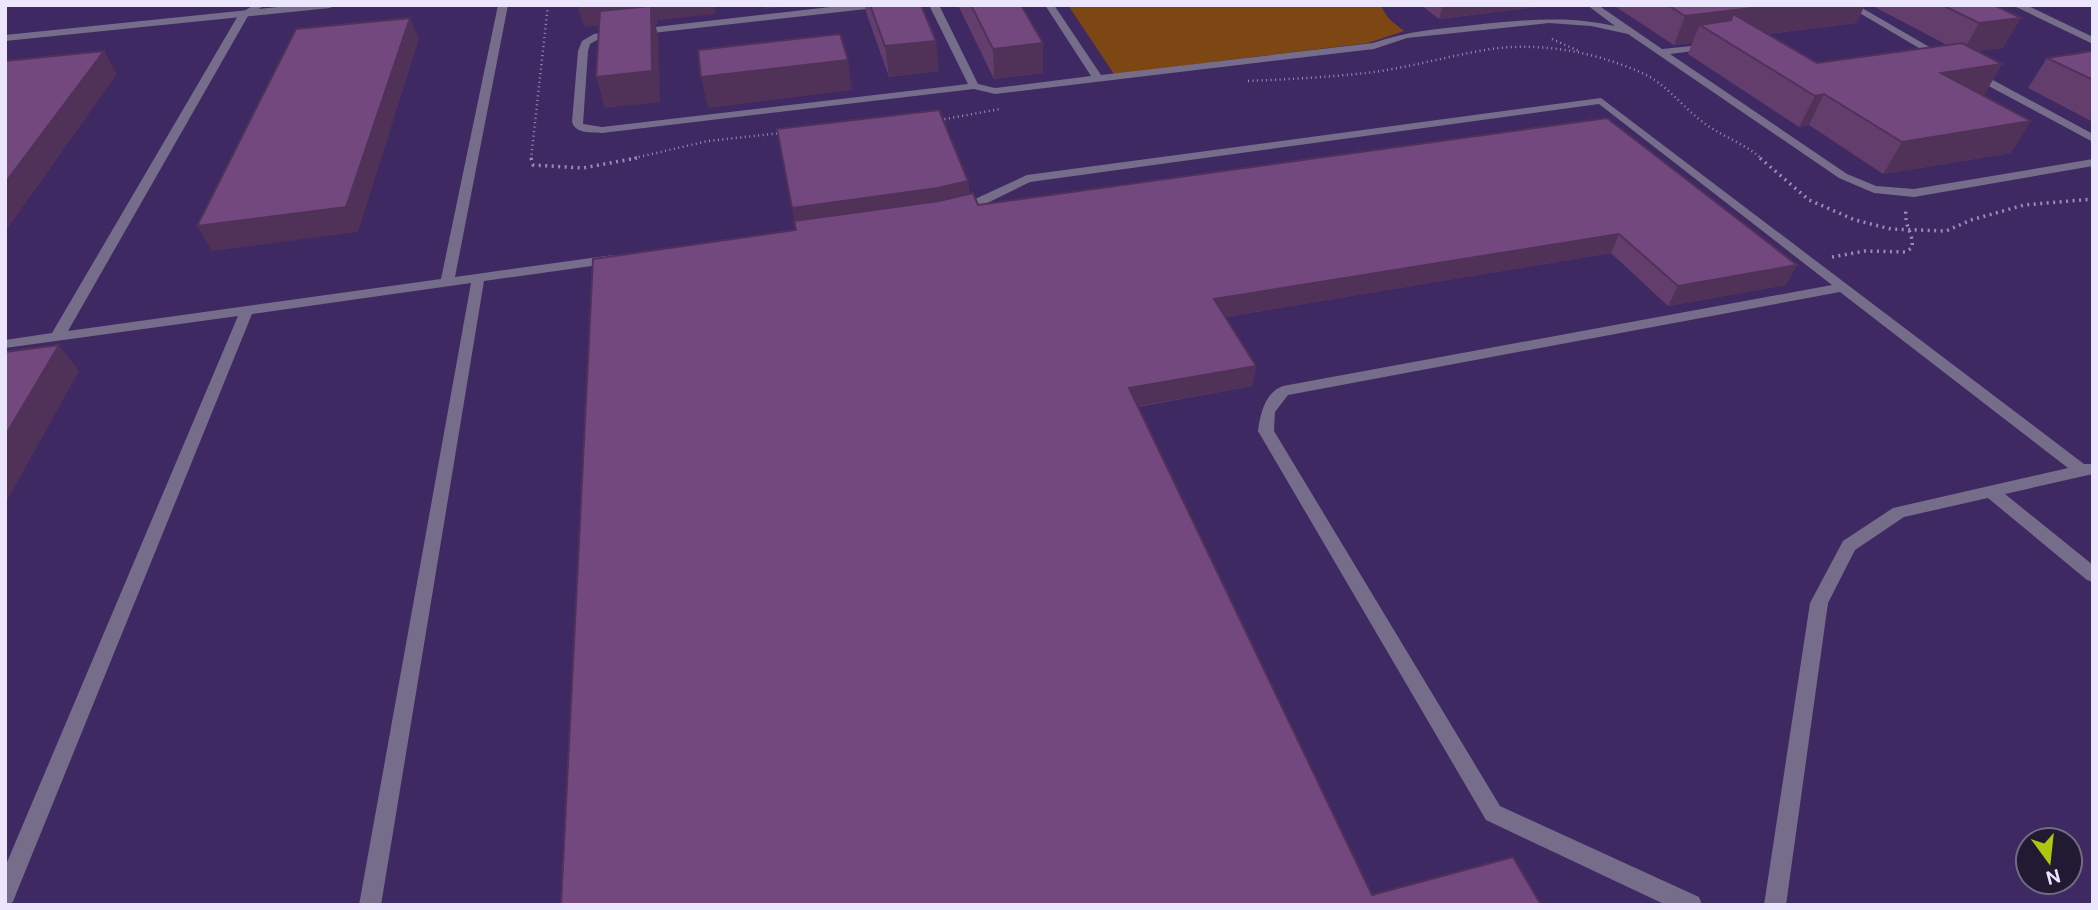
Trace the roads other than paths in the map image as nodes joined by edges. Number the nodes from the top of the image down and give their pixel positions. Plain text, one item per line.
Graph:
1 (231, 5) edge
2 (261, 5) edge
3 (330, 5) edge
4 (503, 5) edge
5 (875, 5) edge
6 (933, 5) edge
7 (1049, 5) edge
8 (1591, 5) edge
9 (1850, 5) edge
10 (2017, 5) edge
11 (244, 14) junction
12 (1630, 32) junction
13 (5, 38) edge
14 (2093, 41) edge
15 (1715, 45) edge
16 (1660, 52) junction
17 (1952, 62) edge
18 (1963, 68) edge
19 (1098, 79) junction
20 (974, 86) junction
21 (2093, 139) edge
22 (2093, 162) edge
23 (940, 214) edge
24 (627, 257) edge
25 (478, 278) junction
26 (447, 282) junction
27 (1843, 287) junction
28 (247, 310) junction
29 (57, 337) junction
30 (5, 344) edge
31 (2087, 470) edge
32 (1991, 491) junction
33 (2093, 575) edge
34 (5, 894) edge
35 (370, 905) edge
36 (1691, 905) edge
37 (1775, 905) edge

1 - 11 lane
2 - 11 lane
3 - 11 street
4 - 26 lane
5 - 20 lane
6 - 20 lane
7 - 19 lane
8 - 12 lane
9 - 17 lane
10 - 14 street
11 - 13 street
11 - 29 lane
12 - 16 lane
12 - 19 lane
15 - 16 lane
16 - 22 lane
18 - 21 lane
19 - 20 lane
23 - 27 lane
24 - 25 lane
25 - 26 lane
25 - 35 lane
26 - 28 lane
27 - 31 lane
27 - 36 lane
28 - 29 lane
28 - 34 lane
29 - 30 lane
31 - 32 lane
32 - 33 lane
32 - 37 lane

